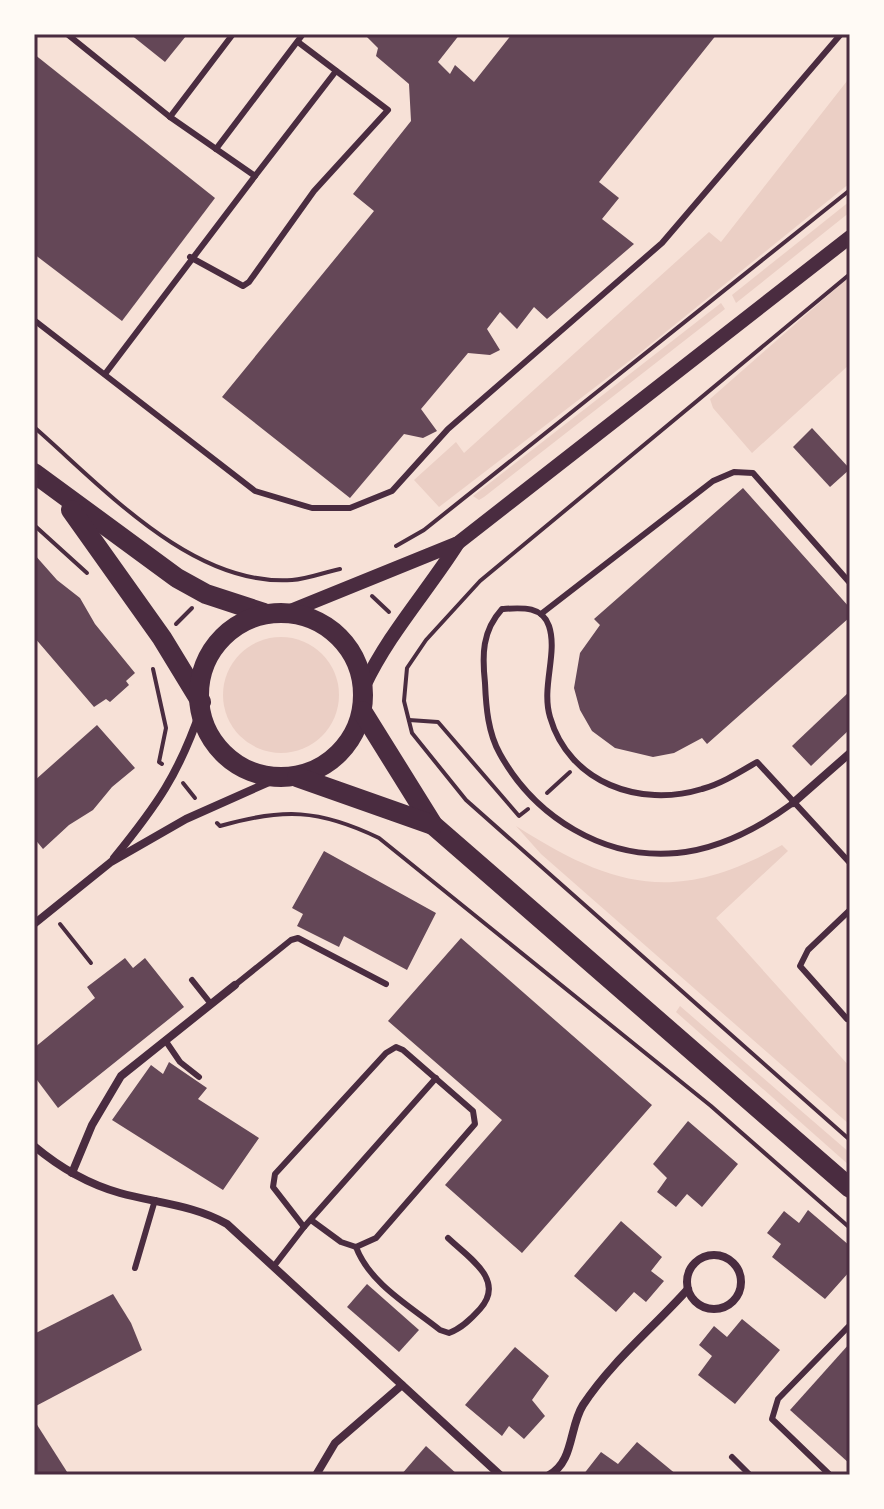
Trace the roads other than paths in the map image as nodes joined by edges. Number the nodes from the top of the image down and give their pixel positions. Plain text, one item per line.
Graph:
1 (67, 34) edge
2 (233, 34) edge
3 (303, 34) edge
4 (841, 34) edge
5 (298, 42) junction
6 (336, 71) junction
7 (170, 117) junction
8 (216, 149) junction
9 (255, 176) junction
10 (850, 237) edge
11 (190, 257) junction
12 (34, 320) edge
13 (105, 374) junction
14 (34, 473) edge
15 (61, 497) junction
16 (458, 543) junction
17 (850, 583) edge
18 (288, 612) junction
19 (264, 613) junction
20 (541, 614) junction
21 (364, 686) junction
22 (201, 705) junction
23 (362, 711) junction
24 (850, 753) edge
25 (287, 778) junction
26 (793, 803) junction
27 (433, 825) junction
28 (111, 862) junction
29 (850, 863) edge
30 (850, 910) edge
31 (34, 924) edge
32 (192, 980) dead end
33 (386, 984) dead end
34 (235, 985) joint
35 (211, 1004) junction
36 (847, 1019) dead end
37 (165, 1040) junction
38 (199, 1077) dead end
39 (436, 1078) junction
40 (34, 1146) edge
41 (72, 1173) junction
42 (850, 1188) edge
43 (155, 1200) junction
44 (311, 1220) junction
45 (304, 1227) junction
46 (448, 1238) dead end
47 (356, 1247) junction
48 (274, 1266) junction
49 (135, 1268) dead end
50 (688, 1289) junction
51 (850, 1325) edge
52 (402, 1385) junction
53 (732, 1457) dead end
54 (316, 1475) edge
55 (500, 1475) edge
56 (549, 1475) edge
57 (750, 1475) edge
58 (830, 1475) edge

1 - 7 lane
2 - 7 lane
3 - 5 lane
4 - 13 lane
5 - 6 lane
5 - 8 lane
6 - 9 lane
6 - 11 lane
7 - 8 lane
8 - 9 lane
9 - 11 lane
10 - 16 street
11 - 13 lane
12 - 13 lane
14 - 15 main road
15 - 19 main road
15 - 22 main road
16 - 18 street
16 - 21 street
17 - 20 lane
18 - 19 main road
18 - 21 main road
19 - 22 main road
20 - 26 lane
20 - 26 lane
21 - 23 main road
22 - 25 main road
22 - 28 street
23 - 25 main road
23 - 27 main road
24 - 26 street
25 - 27 main road
25 - 28 street
26 - 29 lane
27 - 42 main road
28 - 31 street
30 - 36 lane
32 - 35 lane
33 - 34 lane
34 - 35 street
35 - 37 street
37 - 38 lane
37 - 41 street
39 - 44 lane
39 - 45 lane
39 - 47 lane
40 - 41 street
41 - 43 street
43 - 48 street
43 - 49 lane
44 - 45 lane
44 - 47 lane
45 - 48 lane
46 - 47 lane
48 - 52 street
50 - 50 street
50 - 56 street
51 - 58 lane
52 - 54 street
52 - 55 street
53 - 57 lane

